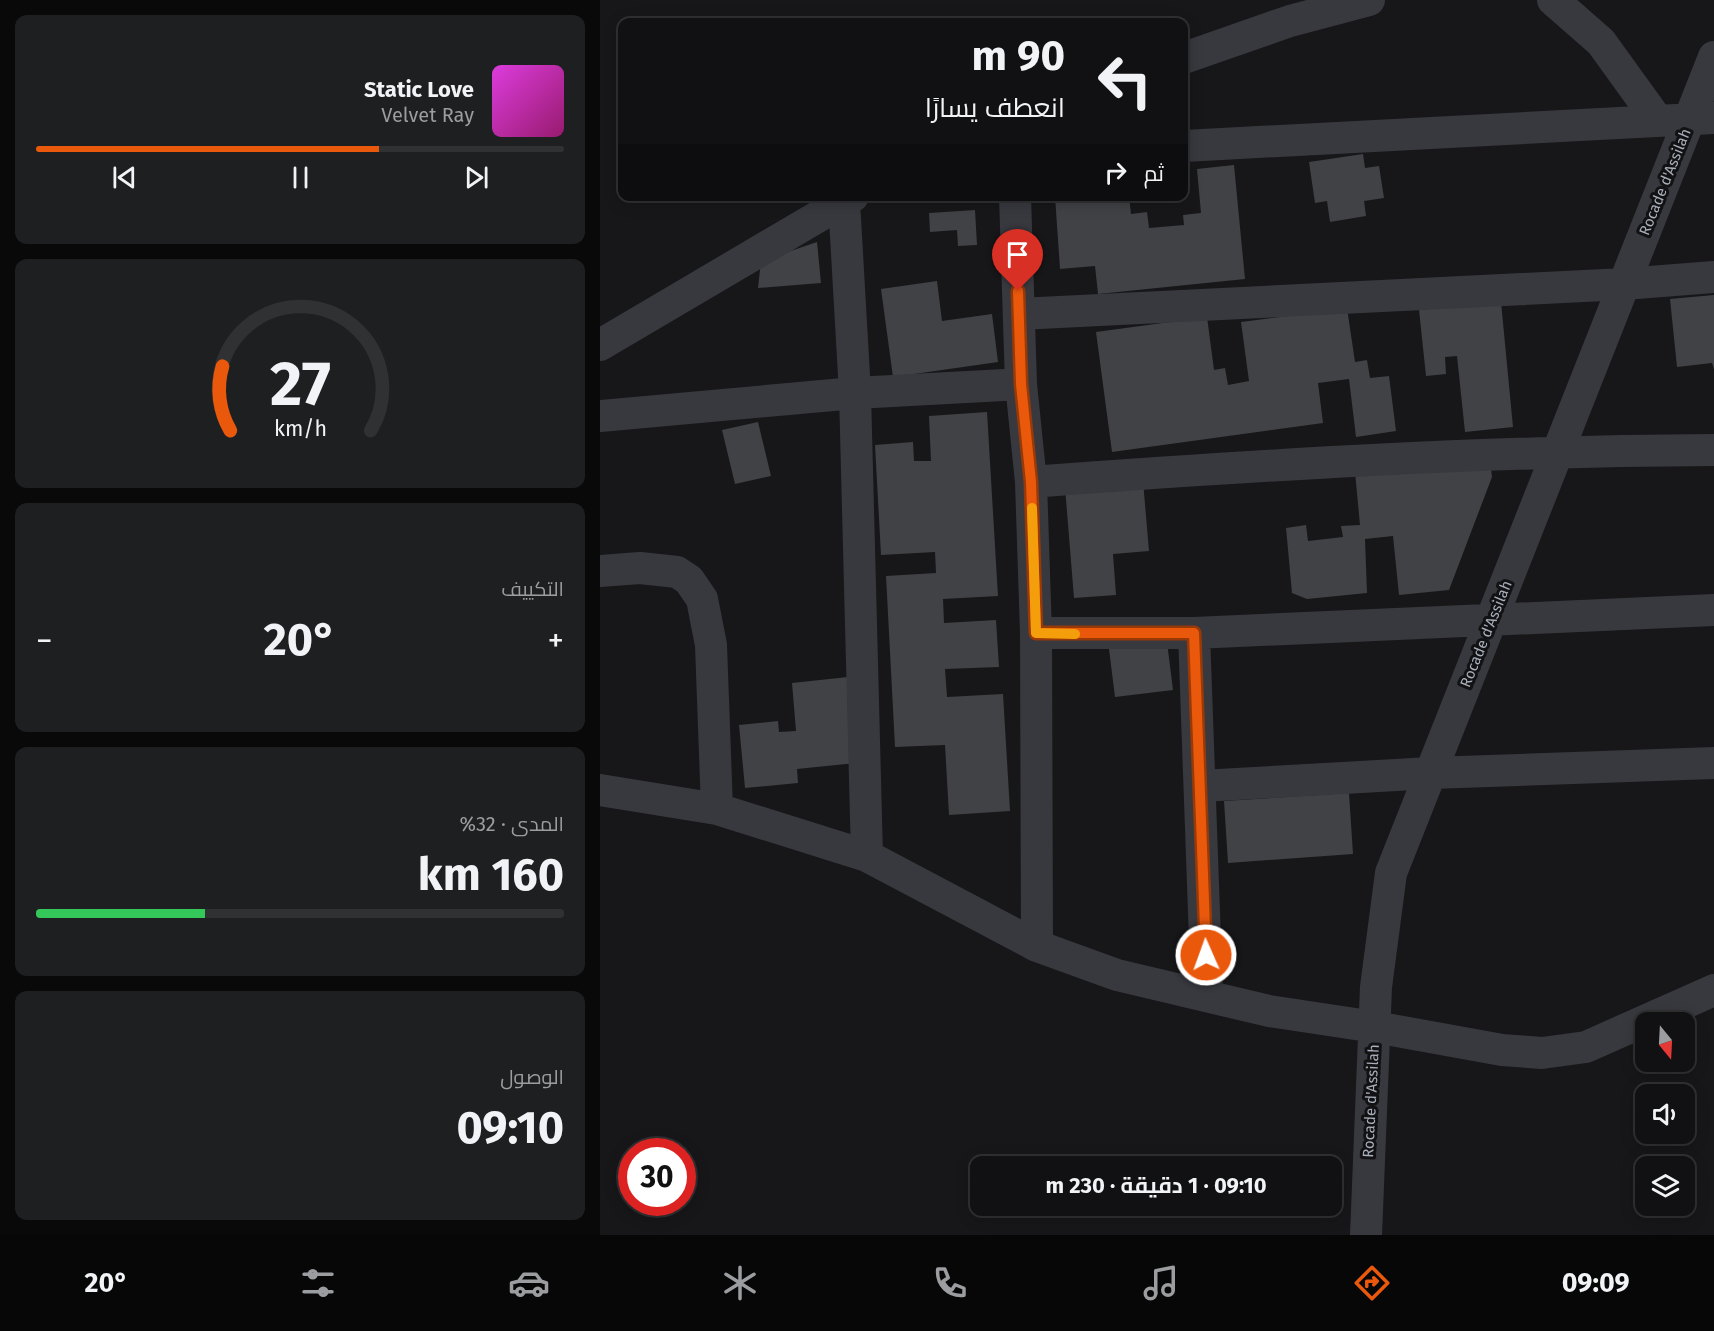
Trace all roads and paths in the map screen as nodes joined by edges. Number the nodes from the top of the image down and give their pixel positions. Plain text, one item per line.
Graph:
1 (1369, 0) edge
2 (1553, 0) edge
3 (1188, 57) edge
4 (1714, 57) edge
5 (1702, 118) edge
6 (1658, 121) junction
7 (1188, 146) edge
8 (846, 201) edge
9 (849, 201) edge
10 (1015, 201) edge
11 (1714, 277) edge
12 (1624, 284) junction
13 (1019, 314) junction
14 (600, 345) edge
15 (1021, 384) junction
16 (855, 393) junction
17 (600, 416) edge
18 (1714, 450) edge
19 (1558, 451) junction
20 (1031, 482) junction
21 (600, 571) edge
22 (1714, 610) edge
23 (1492, 618) junction
24 (1036, 633) junction
25 (1194, 633) junction
26 (1714, 763) edge
27 (1431, 772) junction
28 (1201, 786) junction
29 (600, 790) edge
30 (717, 809) junction
31 (867, 855) junction
32 (1037, 946) junction
33 (1714, 990) edge
34 (1207, 996) junction
35 (1375, 1027) junction
36 (1366, 1235) edge

1 - 3 street
2 - 6 street
4 - 5 street, Rocade d'Assilah
5 - 6 street
5 - 12 street, Rocade d'Assilah
6 - 7 street
8 - 14 street
9 - 16 street
10 - 13 street
11 - 12 street
12 - 13 street
12 - 19 street, Rocade d'Assilah
13 - 15 street
15 - 16 street
15 - 20 street
16 - 17 street
16 - 31 street
18 - 19 street
19 - 20 street
19 - 23 street, Rocade d'Assilah
20 - 24 street
21 - 30 street
22 - 23 street
23 - 25 street
23 - 27 street, Rocade d'Assilah
24 - 25 street
24 - 32 street
25 - 28 street
26 - 27 street
27 - 28 street
27 - 35 street, Rocade d'Assilah
28 - 34 street
29 - 30 street
30 - 31 street
31 - 32 street
32 - 34 street
33 - 35 street
34 - 35 street
35 - 36 street, Rocade d'Assilah

